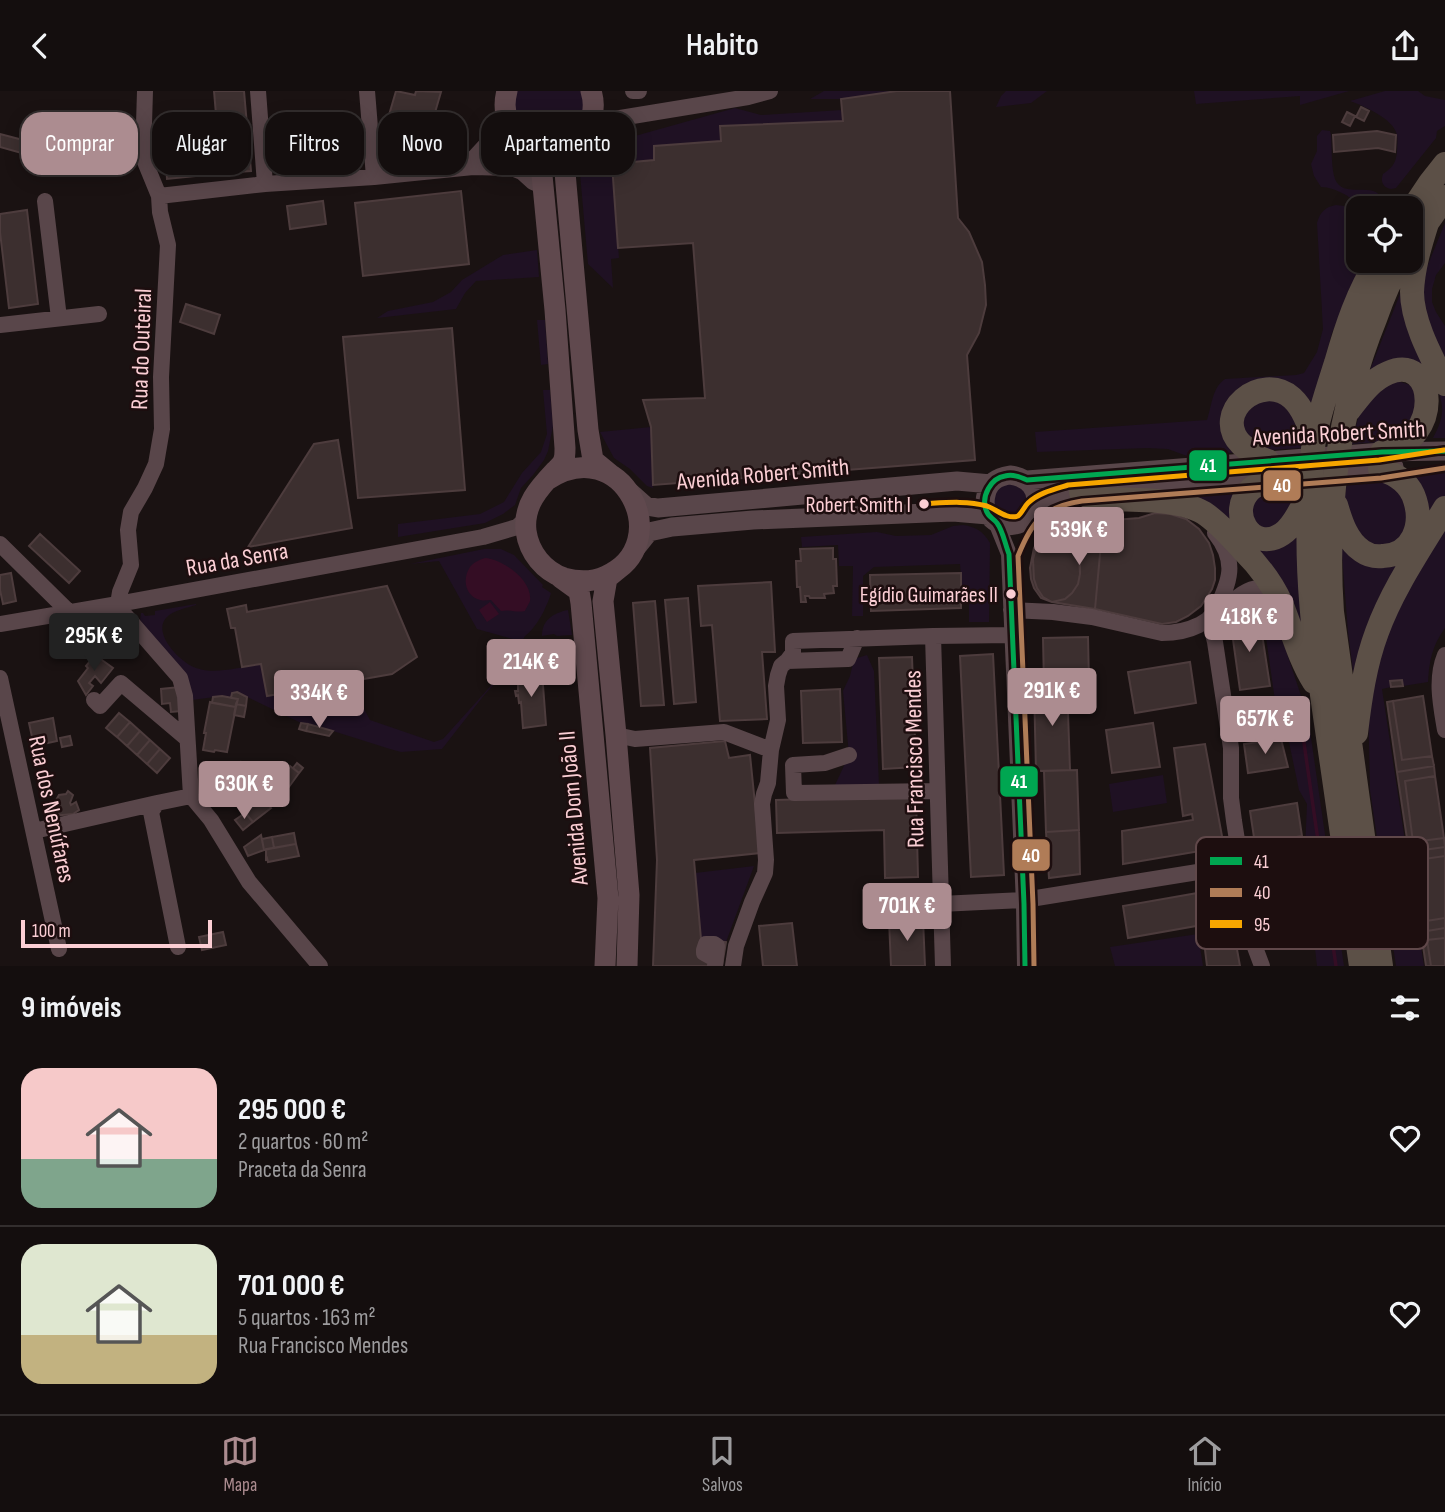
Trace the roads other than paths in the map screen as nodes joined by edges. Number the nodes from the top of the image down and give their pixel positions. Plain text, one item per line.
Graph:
1 (145, 91) edge
2 (258, 91) edge
3 (367, 91) edge
4 (507, 91) edge
5 (591, 91) edge
6 (633, 91) edge
7 (639, 91) edge
8 (770, 91) edge
9 (506, 112) edge
10 (592, 112) edge
11 (635, 116) edge
12 (481, 150) edge
13 (1445, 164) edge
14 (473, 167) junction
15 (542, 175) edge
16 (565, 175) edge
17 (374, 177) junction
18 (265, 184) junction
19 (543, 186) junction
20 (159, 195) junction
21 (1445, 197) edge
22 (46, 201) dead end
23 (1423, 205) edge
24 (1423, 215) edge
25 (1369, 273) edge
26 (1395, 273) edge
27 (1415, 273) edge
28 (99, 314) dead end
29 (59, 318) junction
30 (0, 325) edge
31 (1445, 384) edge
32 (1347, 414) junction
33 (1314, 441) junction
34 (1445, 451) edge
35 (1445, 459) edge
36 (1381, 461) junction
37 (1270, 469) junction
38 (611, 476) junction
39 (547, 480) junction
40 (1027, 480) junction
41 (991, 484) junction
42 (628, 490) junction
43 (1082, 492) junction
44 (1322, 495) junction
45 (1445, 508) edge
46 (1203, 512) junction
47 (1029, 516) junction
48 (526, 519) junction
49 (992, 519) junction
50 (483, 537) junction
51 (0, 544) edge
52 (1009, 554) junction
53 (625, 560) junction
54 (539, 561) junction
55 (556, 575) junction
56 (1279, 600) junction
57 (118, 604) junction
58 (1011, 610) junction
59 (70, 613) junction
60 (1211, 617) junction
61 (0, 624) edge
62 (1011, 635) junction
63 (933, 636) junction
64 (1445, 655) edge
65 (0, 678) edge
66 (1322, 694) junction
67 (94, 700) dead end
68 (1445, 730) edge
69 (186, 738) junction
70 (622, 741) junction
71 (771, 750) junction
72 (849, 755) dead end
73 (1352, 762) junction
74 (825, 763) junction
75 (937, 791) junction
76 (827, 793) junction
77 (191, 796) junction
78 (157, 803) junction
79 (34, 831) junction
80 (1237, 837) edge
81 (1343, 837) edge
82 (1363, 837) edge
83 (1196, 872) edge
84 (1024, 900) junction
85 (940, 904) junction
86 (178, 947) dead end
87 (59, 949) dead end
88 (1255, 949) edge
89 (320, 966) edge
90 (606, 966) edge
91 (627, 966) edge
92 (733, 966) edge
93 (943, 966) edge
94 (1026, 966) edge
95 (1262, 966) edge

1 - 20 street, Rua do Outeiral
2 - 18 street
3 - 17 street
4 - 9 main road
5 - 10 main road
6 - 7 street
8 - 11 street
12 - 14 street
13 - 23 highway
14 - 17 street
14 - 19 street
15 - 19 main road
16 - 38 main road
17 - 18 street
18 - 20 street
19 - 39 main road
20 - 57 street, Rua do Outeiral
21 - 24 highway
22 - 29 street
25 - 33 highway
26 - 32 highway
27 - 31 highway
28 - 29 street
29 - 30 street
32 - 36 highway
32 - 44 highway
33 - 37 highway
33 - 44 highway
34 - 36 street, Avenida Robert Smith
35 - 36 street, Avenida Robert Smith
36 - 37 street, Avenida Robert Smith
36 - 44 highway
37 - 40 street, Avenida Robert Smith
37 - 43 street, Avenida Robert Smith
37 - 44 highway
38 - 39 main road
38 - 42 main road
39 - 48 main road
40 - 41 street
40 - 47 street
41 - 42 street, Avenida Robert Smith
41 - 49 street
42 - 53 main road
43 - 46 highway
43 - 47 street, Avenida Robert Smith
44 - 66 highway
44 - 73 highway
45 - 73 highway
46 - 56 highway
46 - 60 street
47 - 49 street
47 - 52 street
48 - 50 street, Rua da Senra
48 - 54 main road
49 - 52 street
49 - 53 street, Avenida Robert Smith
50 - 54 street, Rua da Senra
50 - 57 street, Rua da Senra
51 - 59 street
52 - 58 street
53 - 55 main road
53 - 70 main road, Avenida Dom João II
54 - 55 main road
55 - 90 main road, Avenida Dom João II
56 - 60 street
56 - 66 highway
57 - 59 street, Rua da Senra
57 - 69 street
58 - 60 street
58 - 62 street
59 - 61 street, Rua da Senra
60 - 80 street
62 - 63 street
62 - 84 street
63 - 71 street
63 - 75 street, Rua Francisco Mendes
64 - 68 street
65 - 79 street, Rua dos Nenúfares
66 - 81 highway
67 - 69 street
69 - 77 street
70 - 71 street
70 - 91 main road, Avenida Dom João II
71 - 92 street
72 - 74 street
73 - 82 highway
74 - 76 street
74 - 76 street
75 - 76 street
75 - 85 street, Rua Francisco Mendes
77 - 78 street
77 - 89 street
78 - 79 street
78 - 86 street
79 - 87 street, Rua dos Nenúfares
83 - 84 street
84 - 85 street
84 - 94 street
85 - 93 street, Rua Francisco Mendes
88 - 95 street

